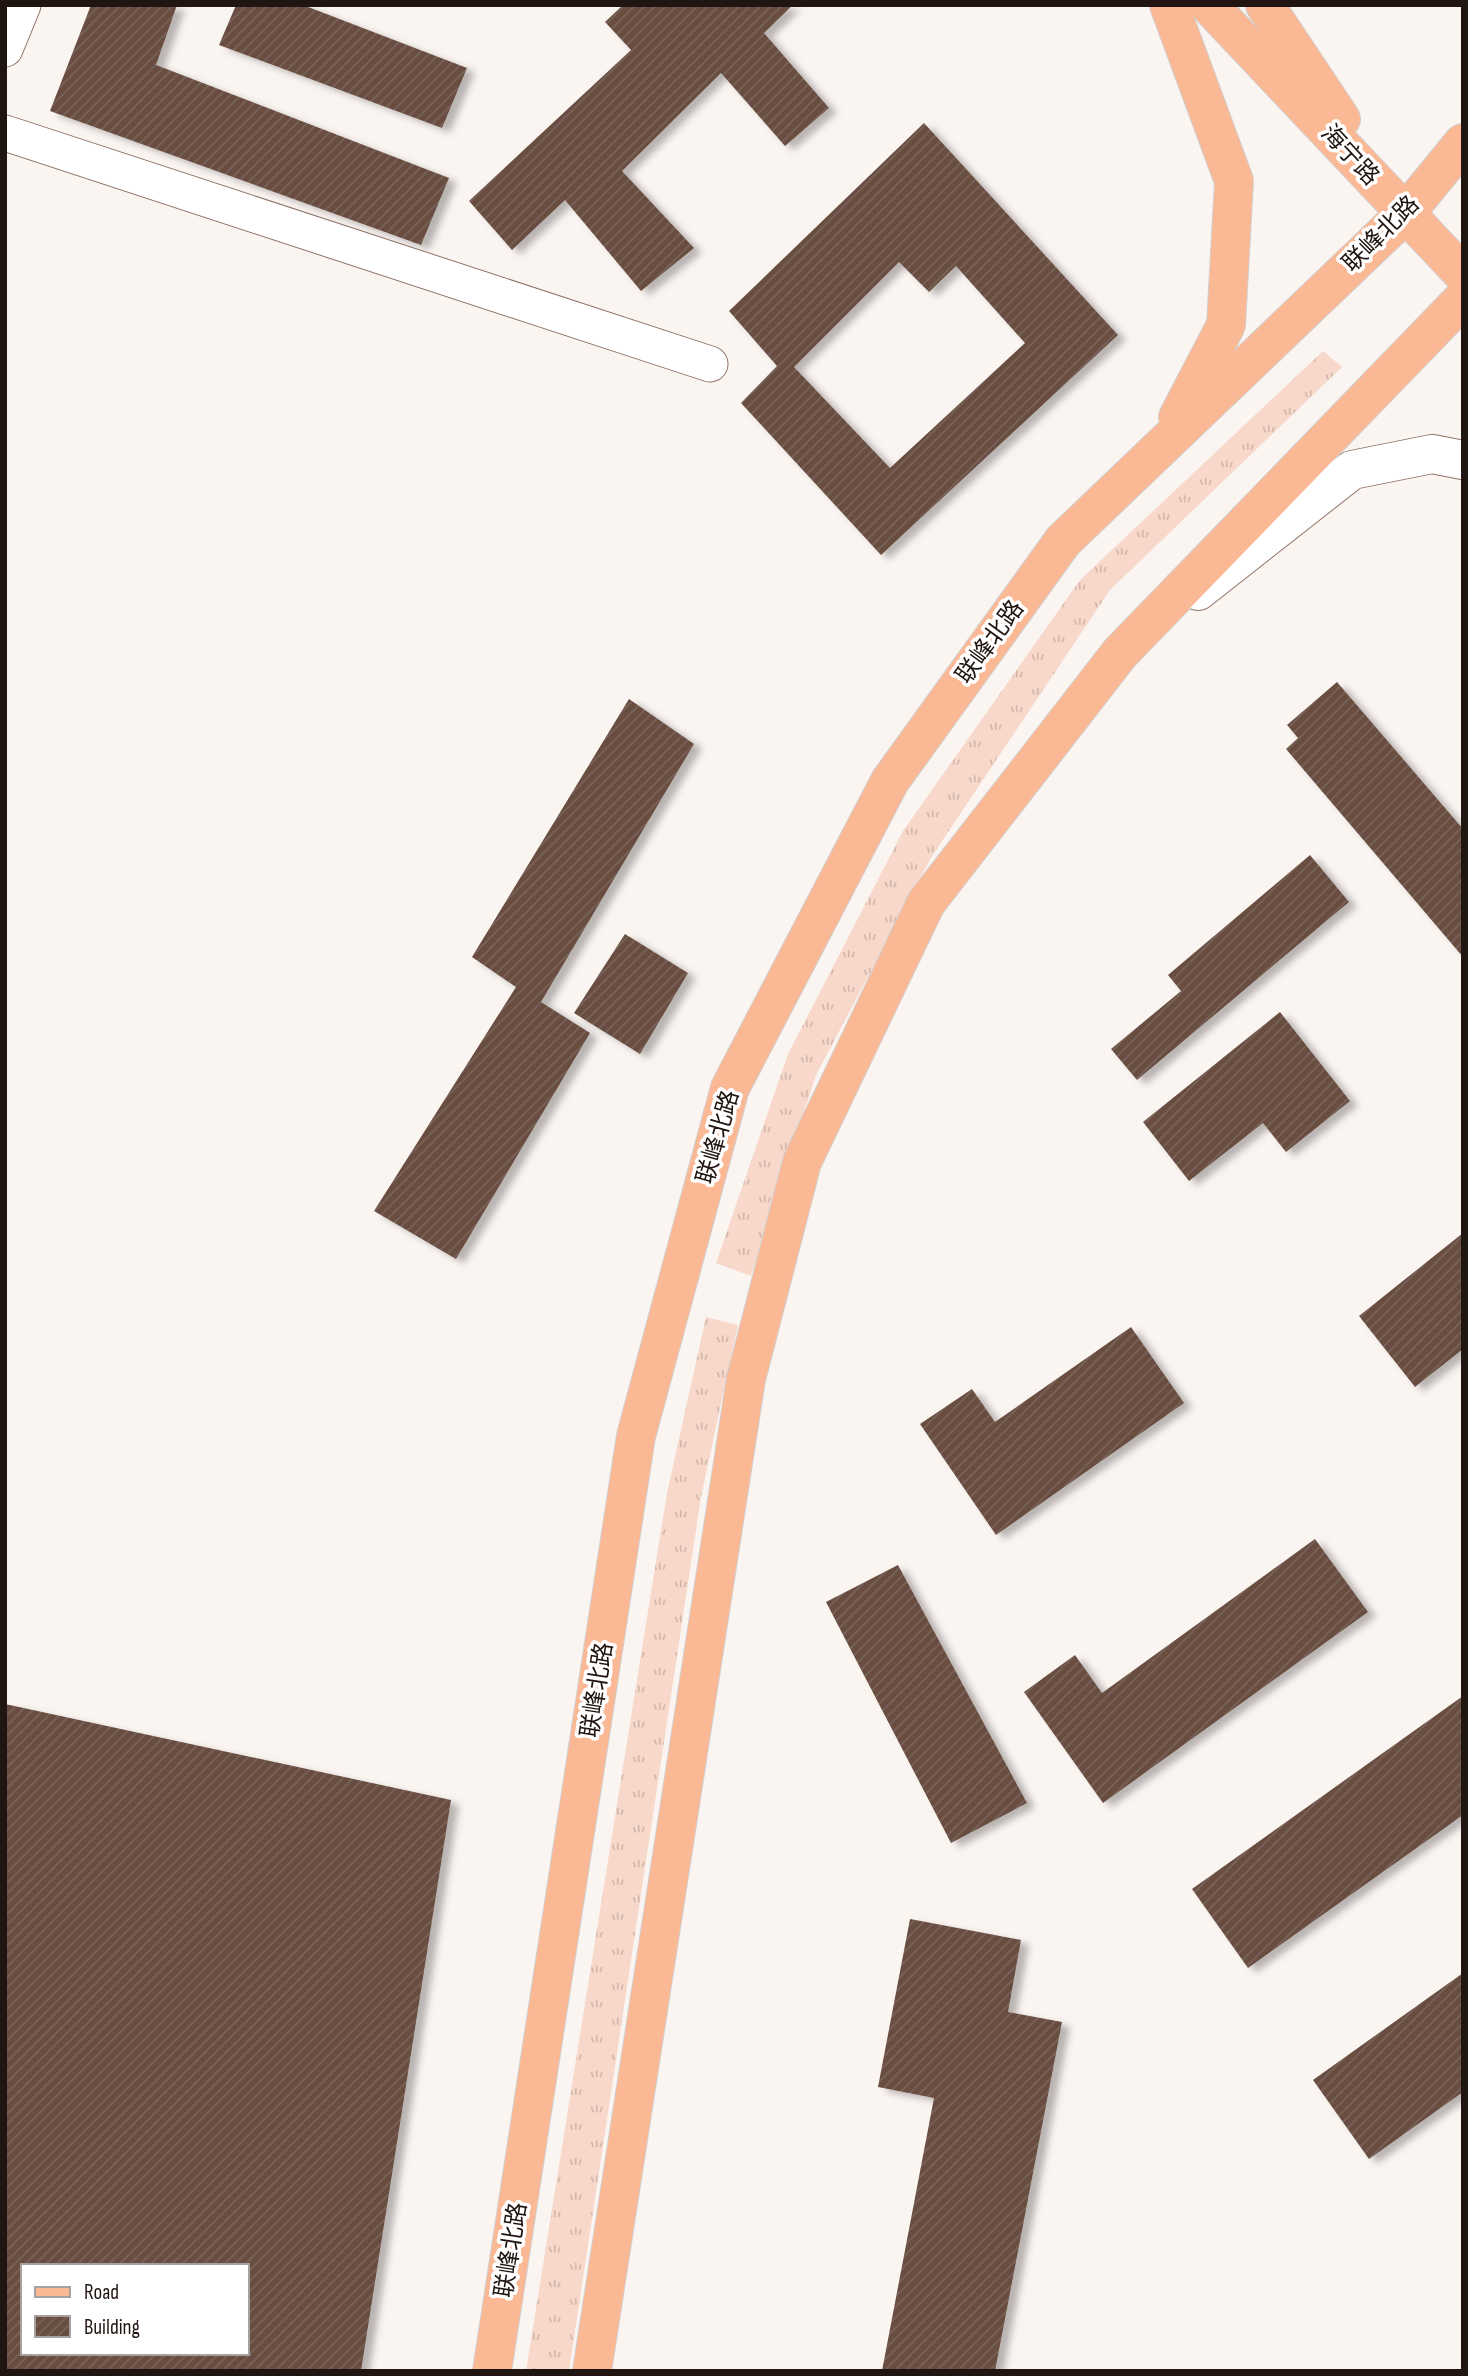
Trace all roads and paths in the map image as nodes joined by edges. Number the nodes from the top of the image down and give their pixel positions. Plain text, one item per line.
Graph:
1 (23, 5) edge
2 (1169, 5) edge
3 (1209, 5) edge
4 (1265, 5) edge
5 (5, 49) edge
6 (5, 133) edge
7 (1463, 144) edge
8 (1405, 214) junction
9 (1463, 274) edge
10 (1463, 299) edge
11 (710, 364) dead end
12 (1463, 460) edge
13 (1063, 541) junction
14 (1120, 653) junction
15 (492, 2371) edge
16 (592, 2371) edge

1 - 5 street
2 - 13 main road
3 - 8 main road, 海宁路
4 - 8 main road, 海宁路
6 - 11 street
7 - 8 main road, 联峰北路
8 - 9 main road
8 - 13 main road, 联峰北路
10 - 14 main road
12 - 14 main road
13 - 15 main road, 联峰北路
14 - 16 main road

